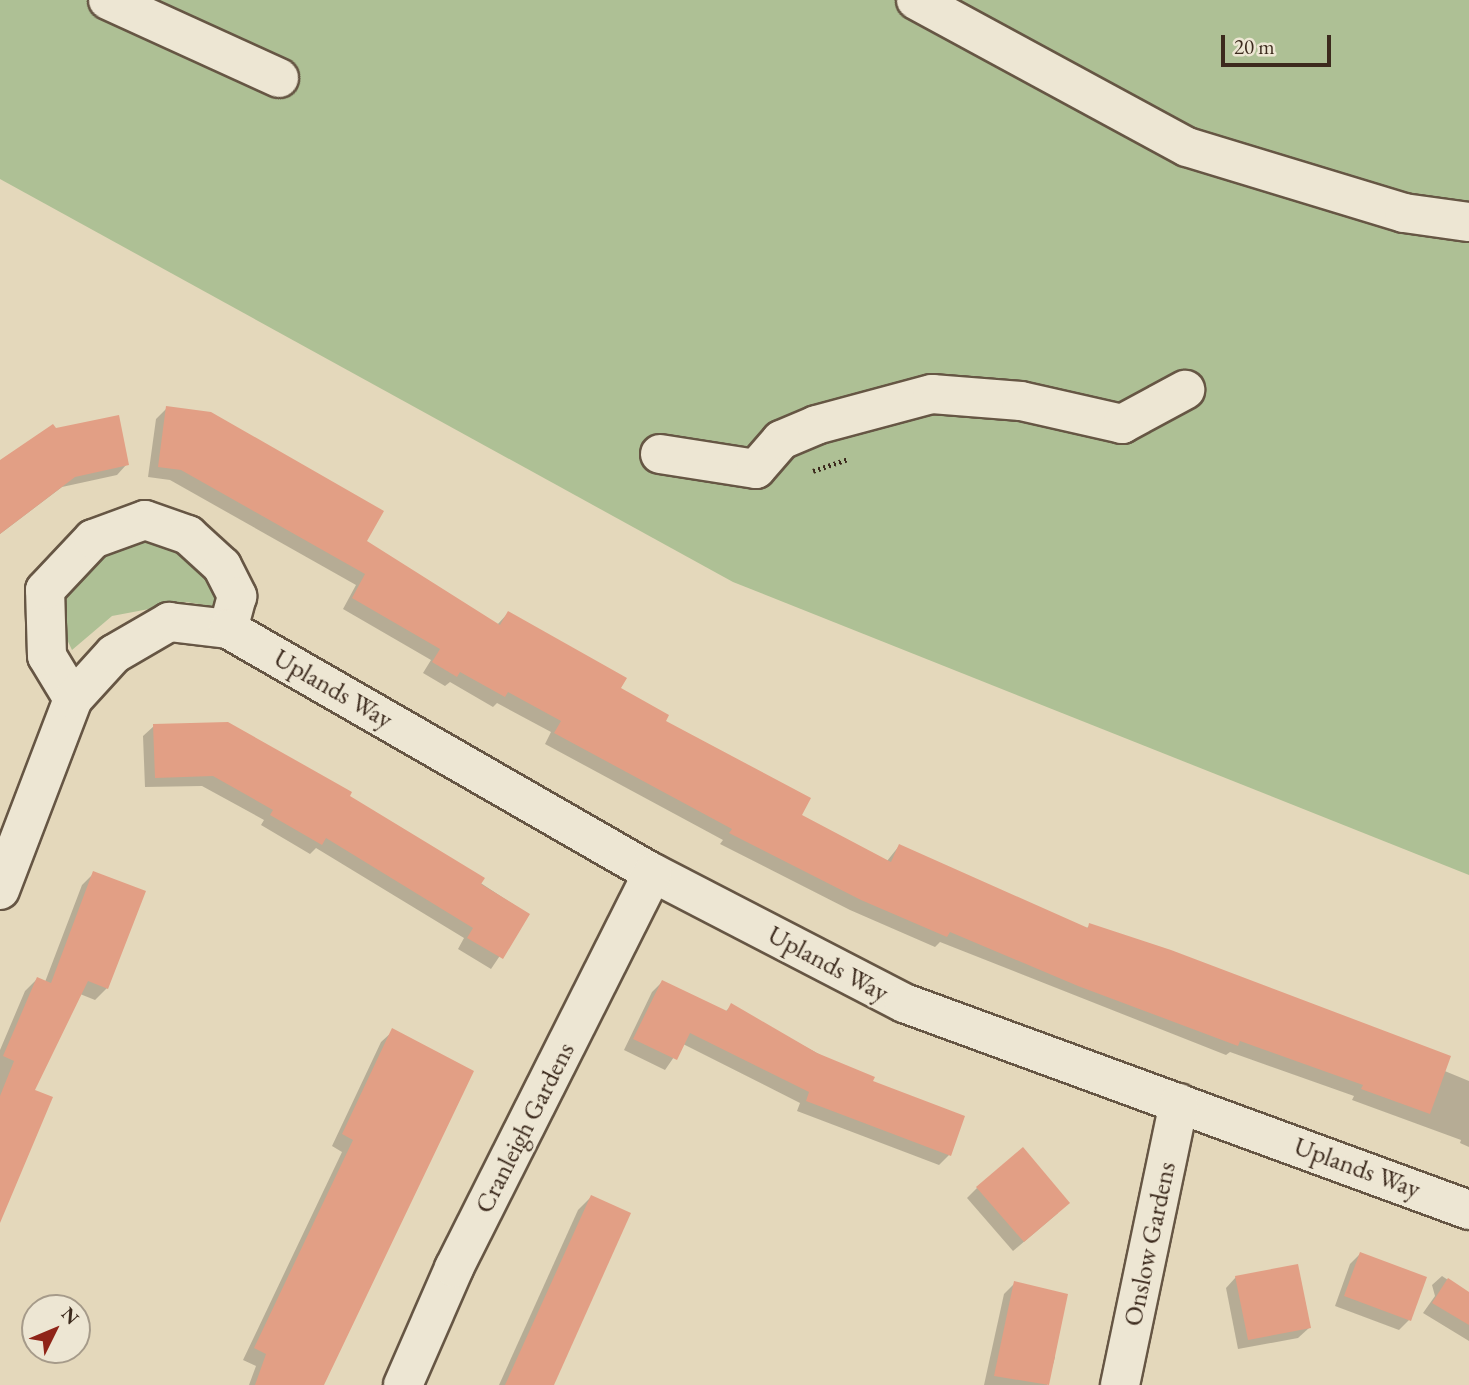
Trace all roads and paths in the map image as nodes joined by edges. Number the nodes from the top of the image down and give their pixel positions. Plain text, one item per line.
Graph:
1 (108, 0) edge
2 (916, 0) edge
3 (279, 78) dead end
4 (1469, 222) edge
5 (1185, 390) dead end
6 (660, 453) dead end
7 (228, 629) junction
8 (73, 699) junction
9 (653, 873) junction
10 (0, 890) edge
11 (1179, 1102) junction
12 (1469, 1210) edge
13 (403, 1385) edge
14 (1120, 1385) edge

1 - 3 street
2 - 4 street
5 - 6 street
7 - 8 street, Uplands Way
7 - 8 street
7 - 9 street, Uplands Way
8 - 10 street
9 - 11 street, Uplands Way
9 - 13 street, Cranleigh Gardens
11 - 12 street, Uplands Way
11 - 14 street, Onslow Gardens

